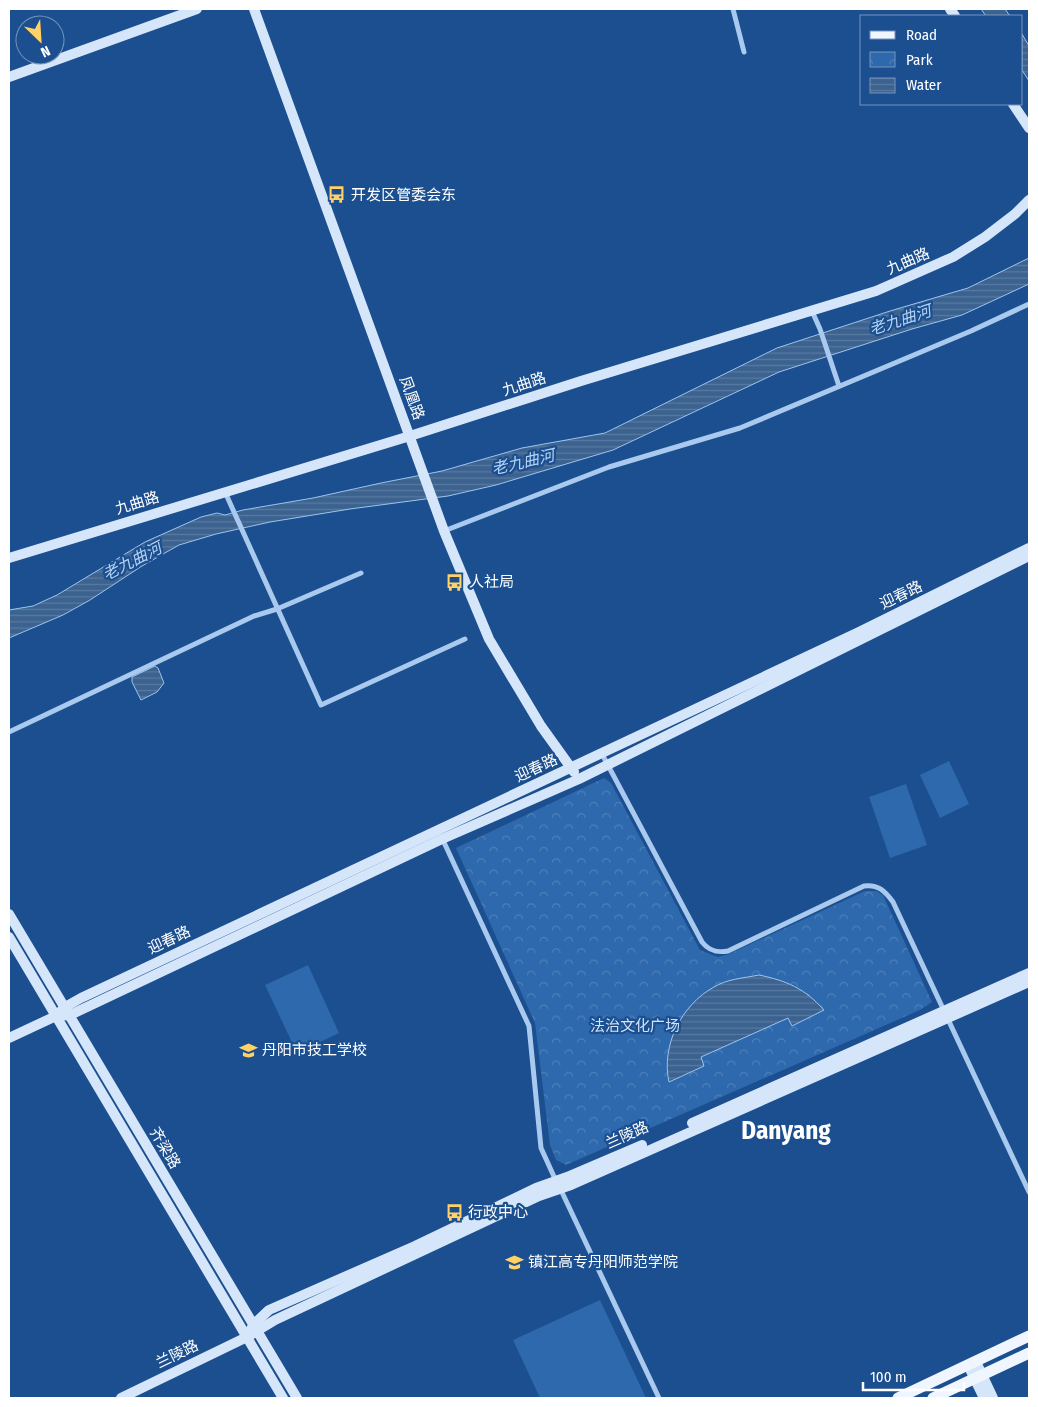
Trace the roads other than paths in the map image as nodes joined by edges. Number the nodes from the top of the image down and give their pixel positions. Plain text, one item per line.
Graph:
1 (197, 9) edge
2 (254, 9) edge
3 (733, 9) edge
4 (744, 52) dead end
5 (9, 77) edge
6 (1014, 105) edge
7 (1029, 128) edge
8 (1029, 200) edge
9 (1029, 304) edge
10 (811, 309) junction
11 (839, 386) junction
12 (410, 436) junction
13 (225, 492) junction
14 (444, 531) junction
15 (1029, 548) edge
16 (1029, 556) edge
17 (9, 558) edge
18 (362, 573) dead end
19 (277, 609) junction
20 (465, 639) dead end
21 (9, 732) edge
22 (602, 754) junction
23 (608, 765) junction
24 (571, 768) junction
25 (579, 779) junction
26 (440, 834) junction
27 (9, 914) edge
28 (9, 937) edge
29 (1029, 973) edge
30 (1029, 982) edge
31 (68, 1011) junction
32 (946, 1015) junction
33 (56, 1016) junction
34 (9, 1038) edge
35 (558, 1185) junction
36 (1029, 1192) edge
37 (255, 1327) junction
38 (1029, 1336) edge
39 (247, 1337) junction
40 (1029, 1352) edge
41 (972, 1363) junction
42 (978, 1377) junction
43 (121, 1398) edge
44 (283, 1398) edge
45 (297, 1398) edge
46 (659, 1398) edge
47 (898, 1398) edge
48 (933, 1398) edge
49 (984, 1398) edge
50 (993, 1398) edge

1 - 5 street
2 - 12 street, 凤凰路
3 - 4 street
6 - 7 street
8 - 10 street, 九曲路
9 - 11 street
10 - 11 street
10 - 12 street, 九曲路
11 - 14 street
12 - 13 street, 九曲路
12 - 14 street, 凤凰路
13 - 17 street, 九曲路
13 - 19 street
14 - 24 street, 凤凰路
15 - 22 street, 迎春路
16 - 23 street, 迎春路
18 - 19 street
19 - 20 street
19 - 21 street
22 - 23 street
22 - 24 street, 迎春路
23 - 25 street, 迎春路
23 - 32 street
24 - 25 street, 凤凰路
24 - 26 street, 迎春路
25 - 26 street, 迎春路
26 - 31 street, 迎春路
26 - 35 street
27 - 31 street, 齐梁路
28 - 33 street, 齐梁路
29 - 32 street, 兰陵路
30 - 32 street, 兰陵路
31 - 33 street, 迎春路
31 - 37 street, 齐梁路
32 - 35 street, 兰陵路
32 - 36 street
33 - 34 street, 迎春路
33 - 39 street, 齐梁路
35 - 37 street, 兰陵路
35 - 46 street
37 - 39 street, 兰陵路
37 - 45 street, 齐梁路
38 - 41 main road
39 - 43 street, 兰陵路
39 - 44 street, 齐梁路
40 - 42 main road
41 - 42 street
41 - 47 main road
42 - 48 main road
42 - 49 street
42 - 50 street

